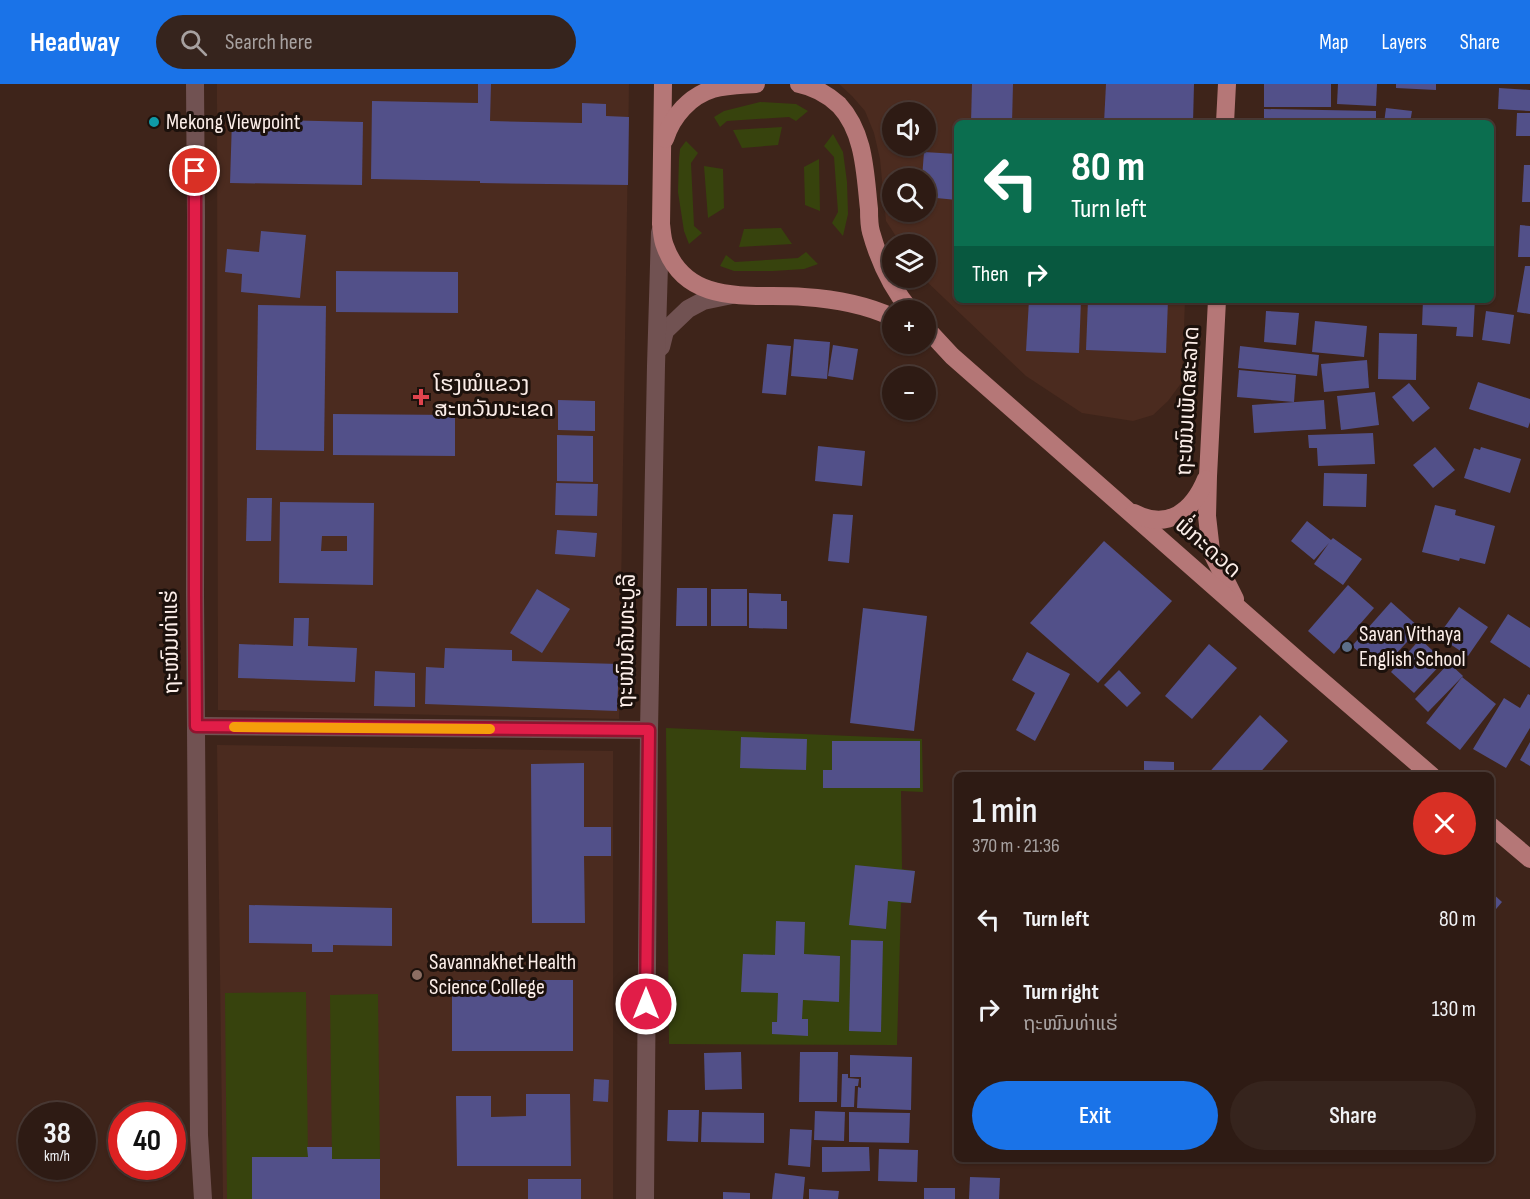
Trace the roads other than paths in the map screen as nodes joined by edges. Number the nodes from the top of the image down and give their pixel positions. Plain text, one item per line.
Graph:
1 (195, 84) edge
2 (663, 84) edge
3 (756, 84) edge
4 (799, 84) edge
5 (1227, 84) edge
6 (1225, 120) edge
7 (662, 160) junction
8 (661, 224) junction
9 (734, 295) junction
10 (902, 300) edge
11 (1217, 303) edge
12 (882, 312) edge
13 (936, 339) edge
14 (936, 345) edge
15 (952, 356) junction
16 (656, 366) junction
17 (1208, 476) junction
18 (1123, 505) junction
19 (1238, 606) junction
20 (196, 726) junction
21 (649, 730) junction
22 (1427, 772) edge
23 (1494, 829) edge
24 (1530, 859) edge
25 (203, 1199) edge
26 (645, 1199) edge

1 - 20 street, ຖະໜົນທ່າແຮ່
2 - 7 main road, ຖະໜົນຄັນທະບູລີ
3 - 7 main road
4 - 10 main road
5 - 6 main road
7 - 8 main road, ຖະໜົນຄັນທະບູລີ
8 - 9 main road
8 - 16 street, ຖະໜົນຄັນທະບູລີ
9 - 12 main road
9 - 16 street
11 - 17 main road, ຖະໜົນເພັດສະລາດ
13 - 15 main road
14 - 15 main road
15 - 18 main road, ພໍ່ກະດວດ
16 - 21 street, ຖະໜົນຄັນທະບູລີ
17 - 18 main road
17 - 19 main road, ຖະໜົນເພັດສະລາດ
18 - 19 main road, ພໍ່ກະດວດ
19 - 22 main road, ພໍ່ກະດວດ
20 - 21 street
20 - 25 street, ຖະໜົນທ່າແຮ່
21 - 26 street, ຖະໜົນຄັນທະບູລີ
23 - 24 main road

